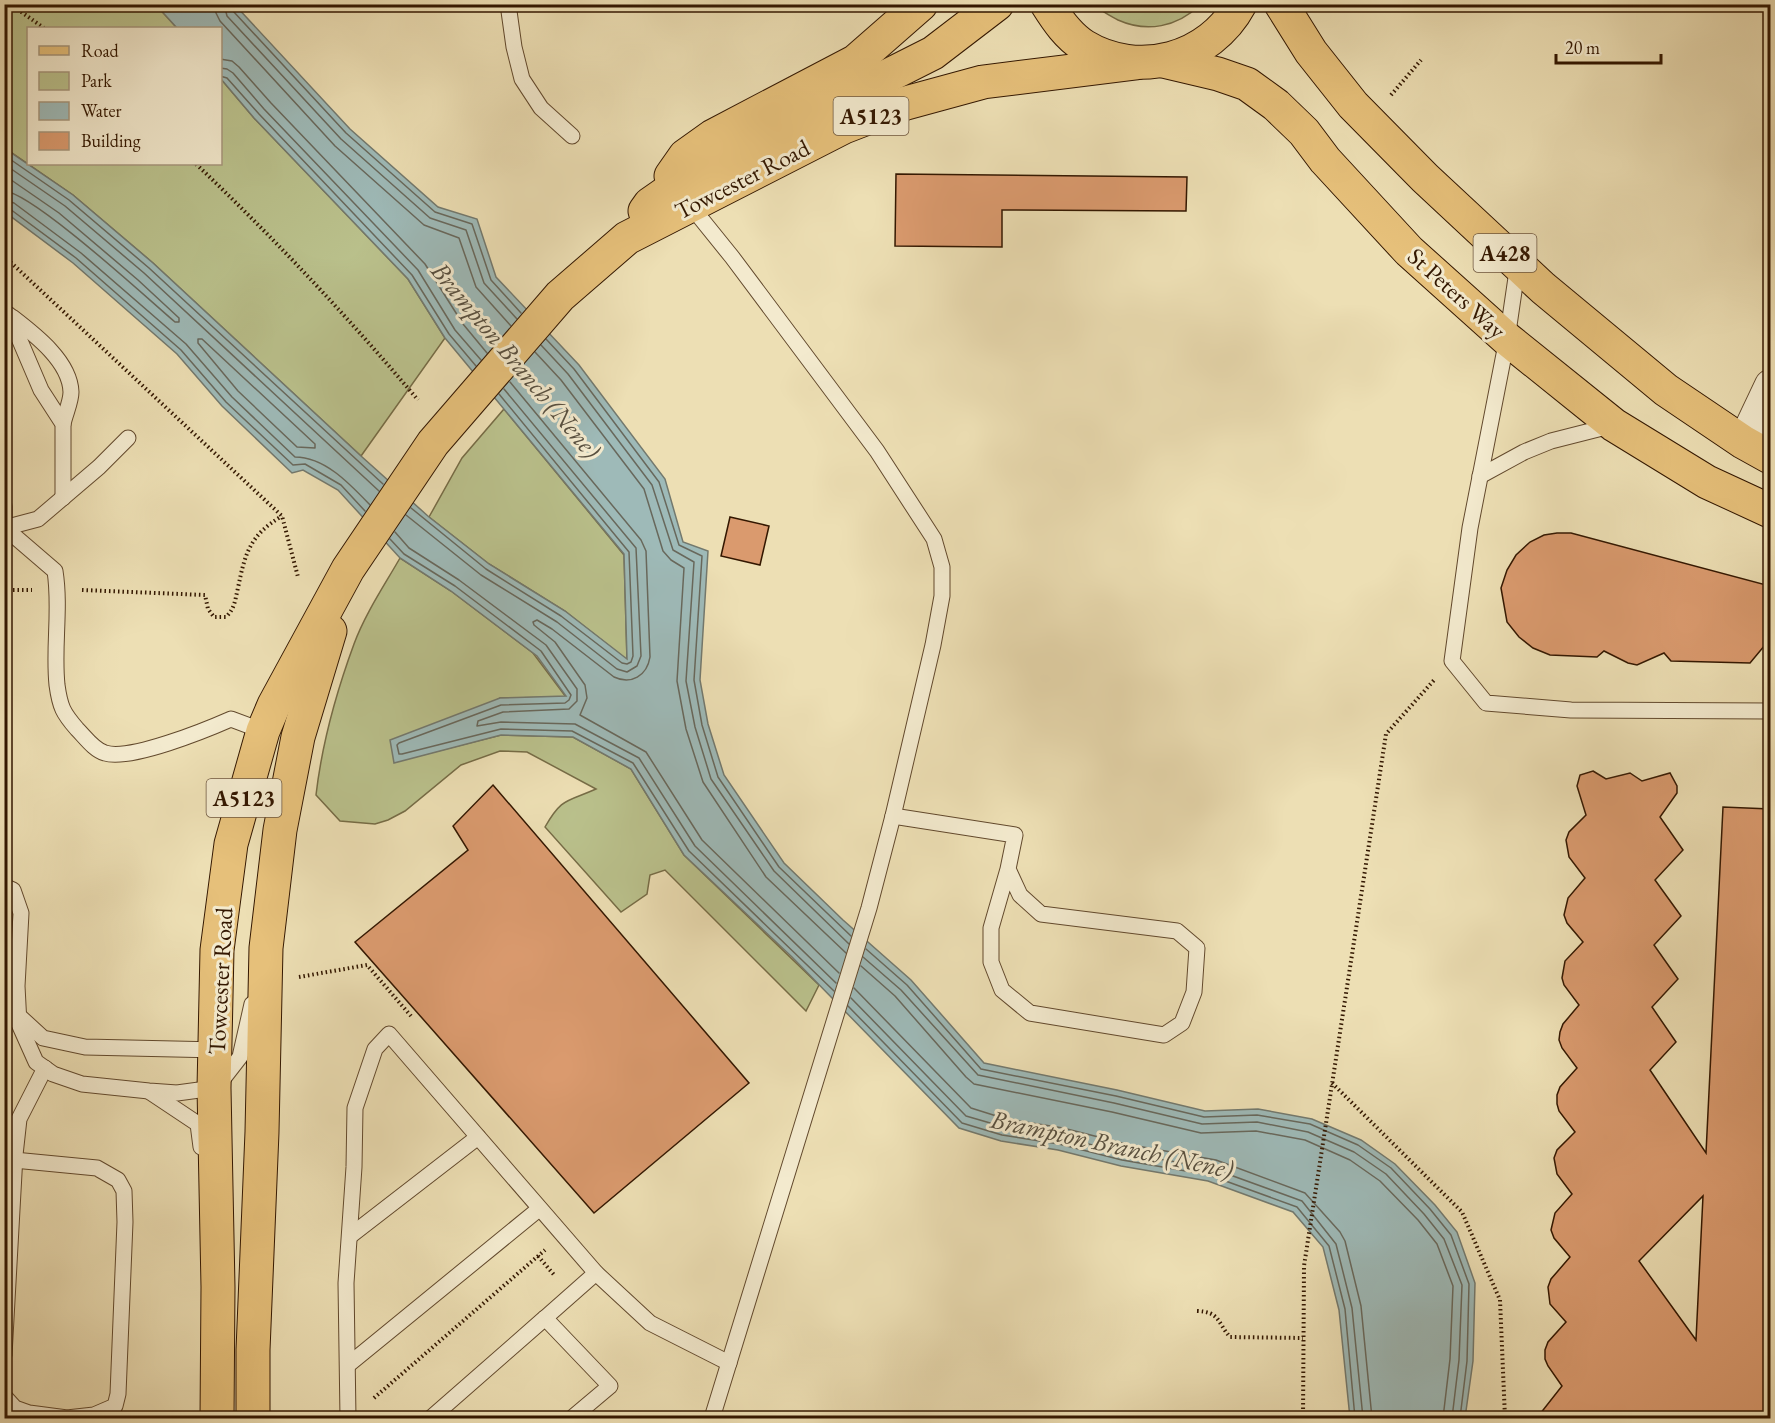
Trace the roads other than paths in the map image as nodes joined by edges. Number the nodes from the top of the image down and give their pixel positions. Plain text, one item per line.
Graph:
1 (508, 4) edge
2 (921, 4) edge
3 (997, 4) edge
4 (1047, 4) edge
5 (1240, 4) edge
6 (1281, 4) edge
7 (1150, 62) junction
8 (572, 136) dead end
9 (650, 204) junction
10 (690, 205) junction
11 (627, 238) junction
12 (1518, 264) junction
13 (7, 315) edge
14 (1507, 339) junction
15 (1770, 385) edge
16 (63, 424) junction
17 (1614, 425) junction
18 (128, 438) dead end
19 (1756, 450) edge
20 (1480, 476) junction
21 (63, 498) junction
22 (4, 506) edge
23 (1770, 511) edge
24 (5, 528) edge
25 (4, 536) edge
26 (348, 568) junction
27 (1770, 711) edge
28 (263, 731) junction
29 (893, 816) junction
30 (1008, 869) junction
31 (4, 886) edge
32 (19, 1016) junction
33 (240, 1056) junction
34 (45, 1068) junction
35 (214, 1088) junction
36 (149, 1091) junction
37 (478, 1137) junction
38 (14, 1160) junction
39 (539, 1209) junction
40 (350, 1236) junction
41 (596, 1273) junction
42 (218, 1287) junction
43 (545, 1318) junction
44 (4, 1355) edge
45 (729, 1363) junction
46 (348, 1365) junction
47 (4, 1396) edge
48 (217, 1419) edge
49 (253, 1419) edge
50 (348, 1419) edge
51 (431, 1419) edge
52 (572, 1419) edge
53 (712, 1419) edge

1 - 8 lane
2 - 9 main road
3 - 9 main road, Towcester Road / A5123
4 - 7 main road, St Peters Way
5 - 7 main road
6 - 12 main road, A428
7 - 10 main road, Towcester Road / A5123
7 - 14 main road, St Peters Way / A428
9 - 11 main road, Towcester Road / A5123
10 - 11 main road, Towcester Road / A5123
10 - 29 lane
11 - 26 main road, Towcester Road / A5123
12 - 14 lane
12 - 19 main road, A428
13 - 16 lane
13 - 16 lane
14 - 17 main road, St Peters Way / A428
14 - 20 lane
15 - 19 street
16 - 21 lane
17 - 20 lane
17 - 23 main road, St Peters Way / A428
18 - 21 lane
20 - 27 lane
21 - 24 lane
22 - 24 lane
24 - 25 lane
24 - 28 lane
26 - 28 main road, Towcester Road / A5123
26 - 33 main road, Towcester Road / A5123
28 - 33 main road, Towcester Road / A5123
29 - 30 lane
29 - 45 lane
30 - 30 lane
31 - 32 lane
32 - 33 lane
32 - 34 lane
33 - 35 main road, Towcester Road / A5123
33 - 49 main road, Towcester Road / A5123
34 - 36 lane
34 - 38 lane
35 - 36 lane
35 - 42 main road, Towcester Road / A5123
36 - 42 lane
37 - 39 lane
37 - 40 lane
37 - 40 lane
38 - 44 lane
38 - 47 lane
39 - 41 lane
39 - 46 lane
40 - 46 lane
41 - 43 lane
41 - 45 lane
42 - 48 main road, Towcester Road / A5123
43 - 51 lane
43 - 52 lane
45 - 53 lane
46 - 50 lane

